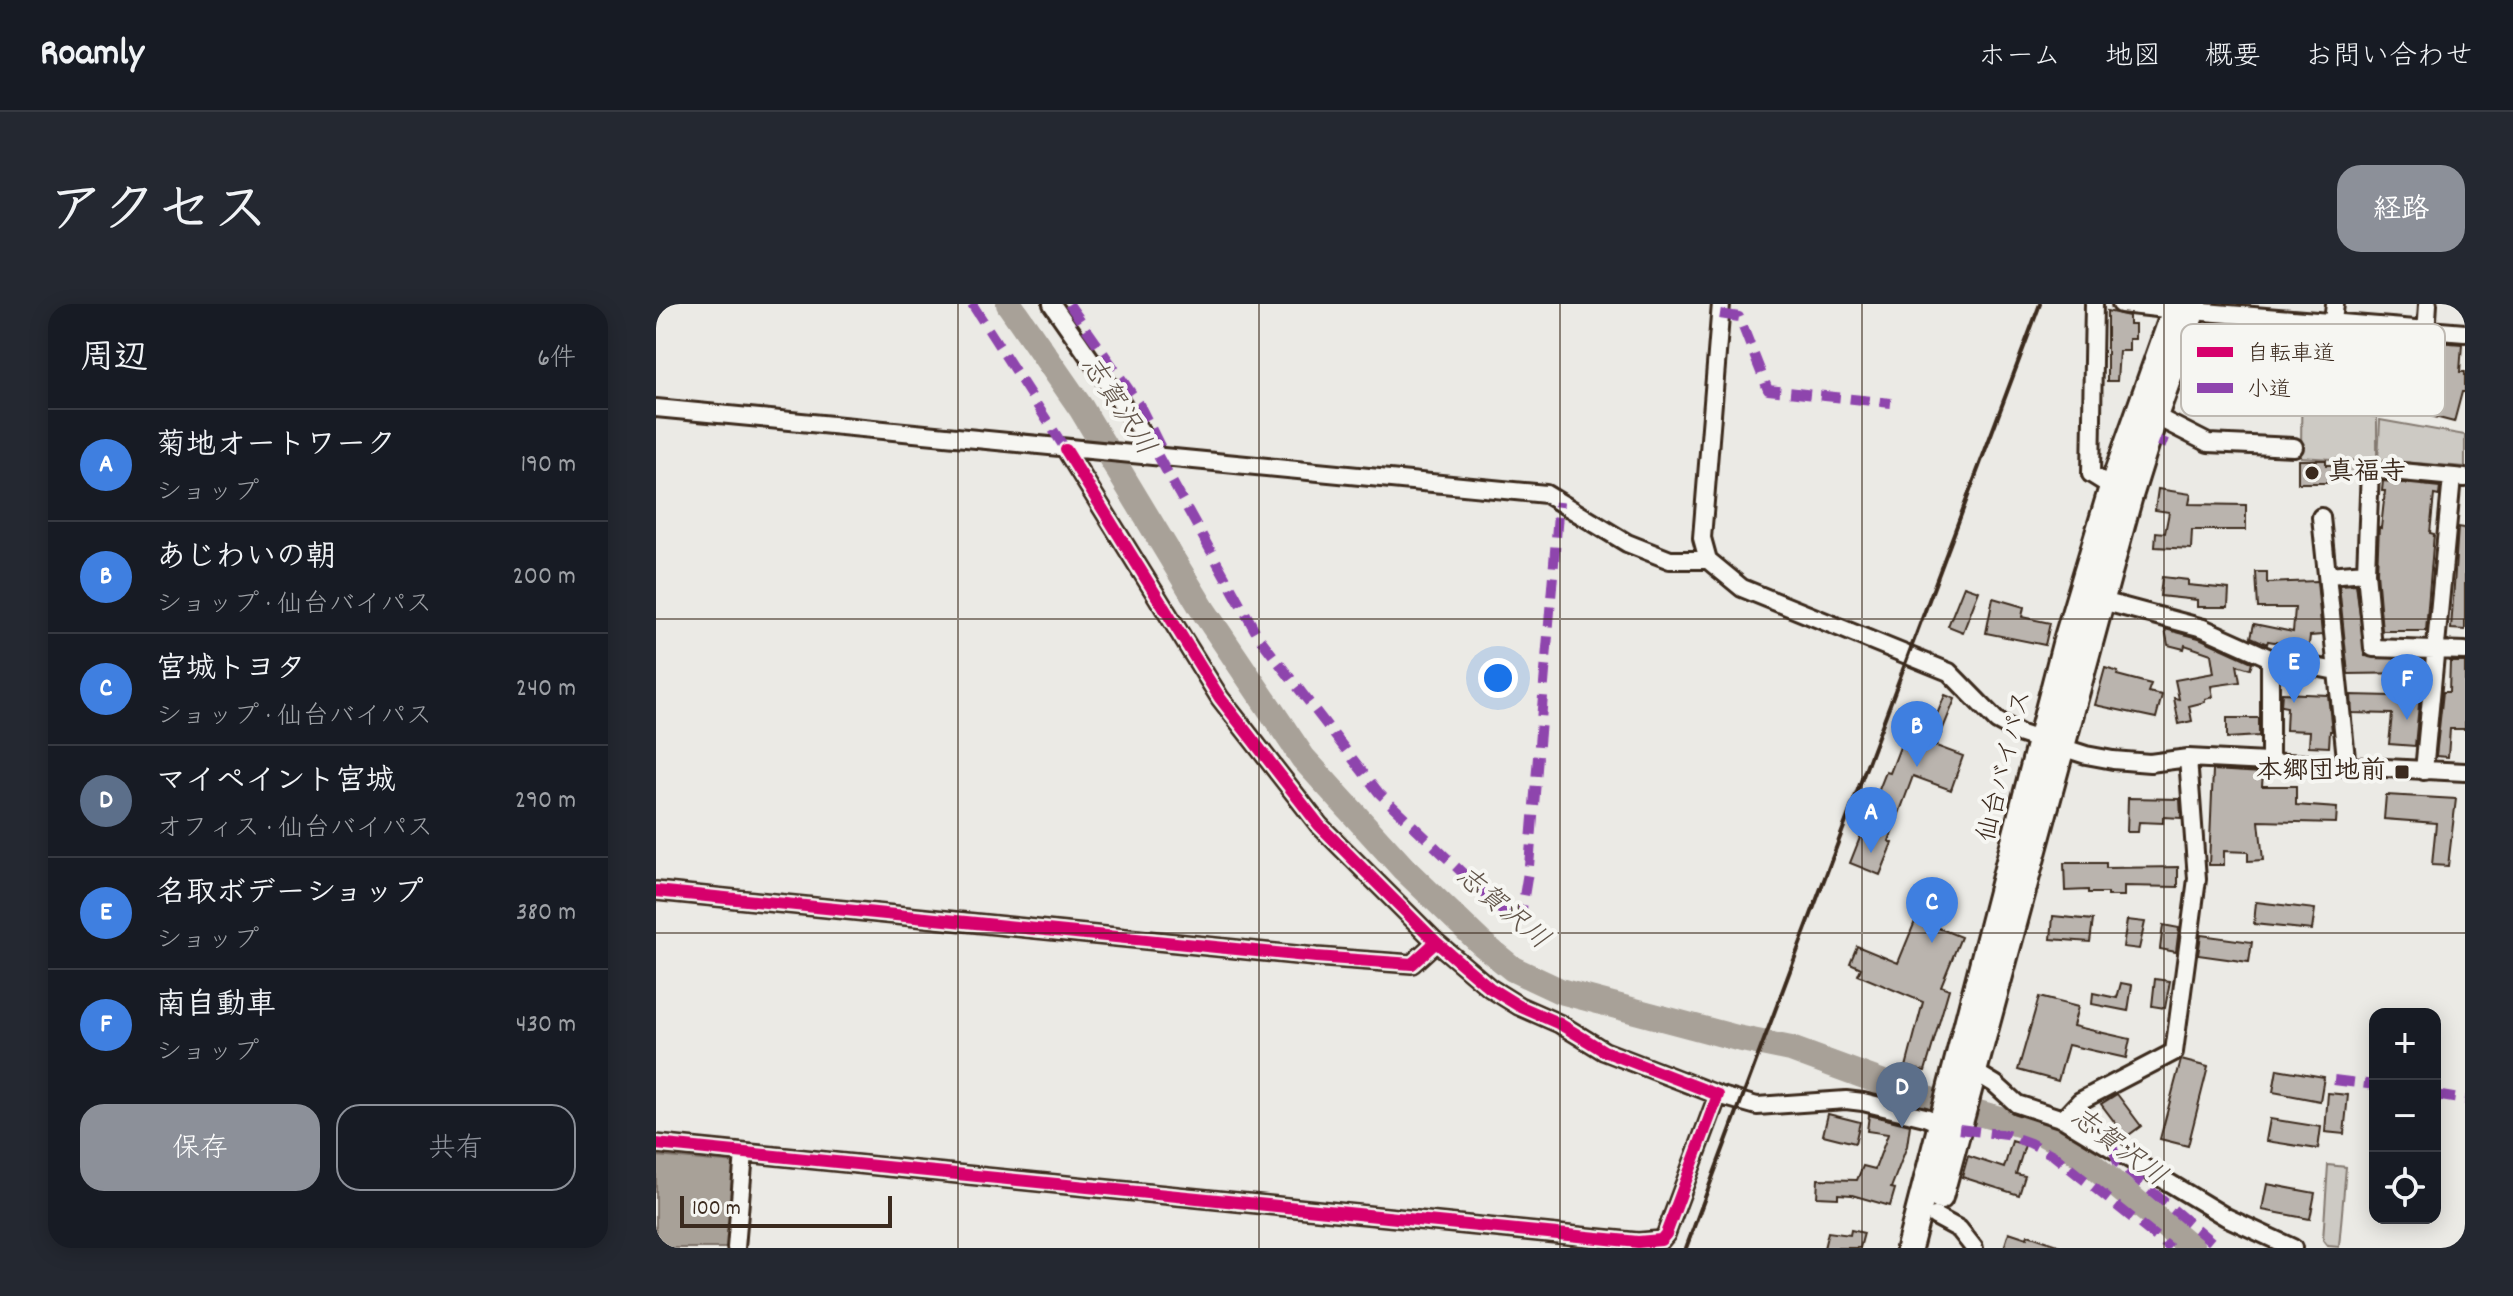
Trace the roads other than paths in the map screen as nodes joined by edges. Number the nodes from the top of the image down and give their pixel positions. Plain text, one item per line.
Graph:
1 (1052, 304) edge
2 (1721, 304) edge
3 (2094, 304) edge
4 (2121, 304) edge
5 (2428, 304) edge
6 (2185, 307) edge
7 (2334, 312) edge
8 (2399, 324) edge
9 (2426, 324) edge
10 (2445, 331) edge
11 (2465, 333) edge
12 (656, 408) edge
13 (2155, 416) junction
14 (2294, 447) dead end
15 (1069, 450) junction
16 (1154, 456) junction
17 (2458, 477) edge
18 (2112, 487) junction
19 (2321, 517) dead end
20 (1708, 560) junction
21 (2366, 572) junction
22 (2328, 575) junction
23 (2102, 601) junction
24 (2436, 650) junction
25 (2465, 651) edge
26 (2270, 658) junction
27 (2336, 671) junction
28 (2052, 744) junction
29 (2188, 758) junction
30 (2270, 763) junction
31 (2347, 768) junction
32 (2424, 771) junction
33 (2465, 772) edge
34 (656, 891) edge
35 (1436, 942) junction
36 (1965, 1086) junction
37 (1718, 1095) junction
38 (2063, 1119) junction
39 (1949, 1123) junction
40 (656, 1144) edge
41 (744, 1153) junction
42 (1935, 1216) junction
43 (736, 1248) edge
44 (1909, 1248) edge
45 (1926, 1248) edge
46 (1974, 1248) edge
47 (2293, 1248) edge

1 - 16 street
2 - 20 street
3 - 18 street
4 - 6 street
5 - 9 street
6 - 7 street
6 - 13 highway, 仙台バイパス
6 - 18 highway, 仙台バイパス
7 - 8 street
10 - 11 street
12 - 15 street
13 - 14 street
13 - 23 highway, 仙台バイパス
15 - 16 street
15 - 35 street
16 - 20 street
17 - 21 street
17 - 24 street
18 - 28 highway, 仙台バイパス
19 - 22 street
20 - 28 street
21 - 22 street
21 - 24 street
22 - 27 street
23 - 26 street
23 - 28 highway, 仙台バイパス
24 - 25 street
24 - 32 street
26 - 27 street
26 - 30 street
27 - 31 street
28 - 29 street
28 - 36 highway, 仙台バイパス
29 - 30 street
29 - 38 street
30 - 31 street
31 - 32 street
32 - 33 street
34 - 35 street
35 - 37 street
36 - 38 street
36 - 39 highway, 仙台バイパス
37 - 39 street
37 - 41 street
38 - 47 street
39 - 42 highway, 仙台バイパス
39 - 44 highway, 仙台バイパス
40 - 41 street
41 - 43 street
42 - 45 highway, 仙台バイパス
42 - 46 street

